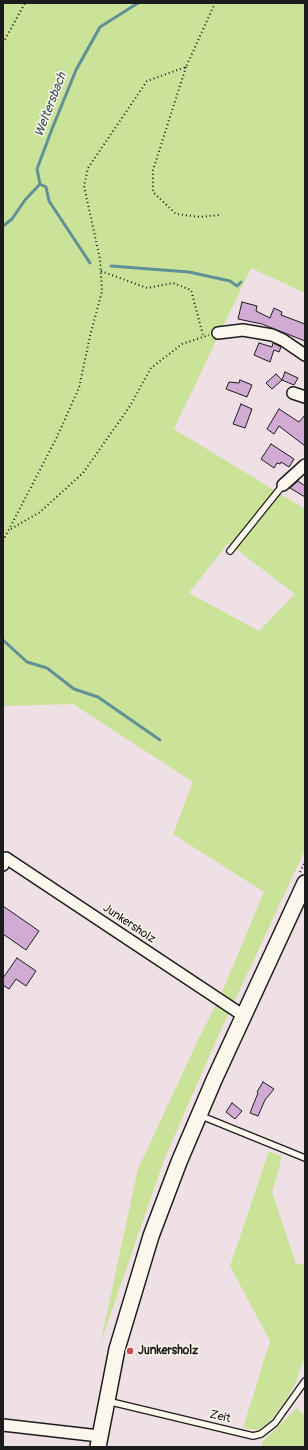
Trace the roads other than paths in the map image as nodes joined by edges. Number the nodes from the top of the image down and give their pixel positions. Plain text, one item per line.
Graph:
1 (218, 333) road end
2 (305, 355) edge
3 (293, 393) dead end
4 (305, 397) edge
5 (305, 464) edge
6 (283, 485) joint
7 (230, 551) dead end
8 (3, 865) edge
9 (305, 883) edge
10 (244, 1016) junction
11 (199, 1115) junction
12 (305, 1158) edge
13 (305, 1381) edge
14 (107, 1401) junction
15 (3, 1425) edge
16 (98, 1442) edge

1 - 2 street
3 - 4 street
5 - 6 street
6 - 7 lane
8 - 10 street, Junkersholz
9 - 10 main road
10 - 11 main road
11 - 12 lane
11 - 14 main road
13 - 14 lane, Zeit
14 - 16 main road
15 - 16 street

